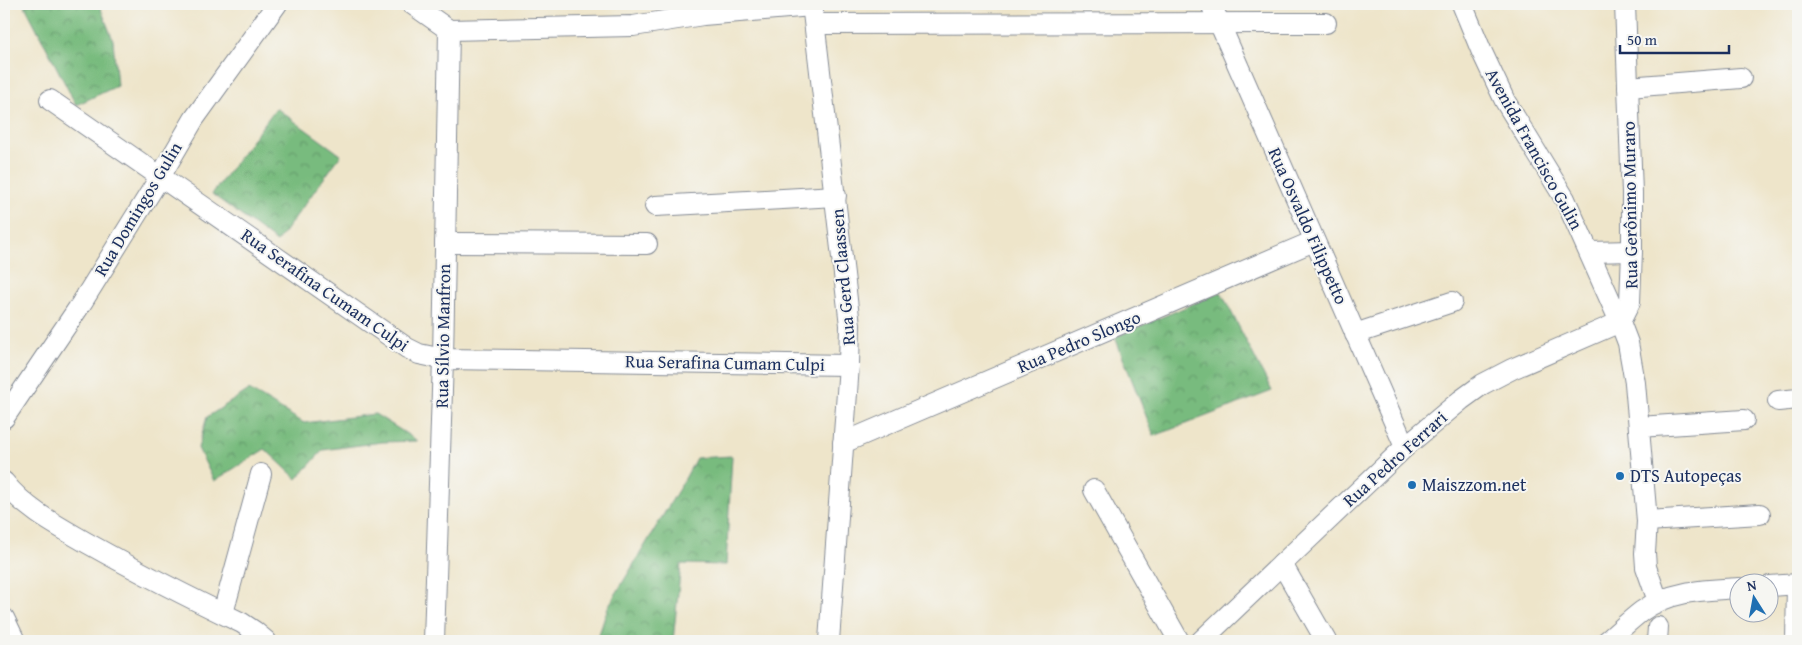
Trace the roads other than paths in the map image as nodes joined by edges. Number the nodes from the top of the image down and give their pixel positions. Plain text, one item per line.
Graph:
1 (277, 4) edge
2 (412, 4) edge
3 (1211, 4) edge
4 (1462, 4) edge
5 (1625, 4) edge
6 (813, 11) edge
7 (1219, 23) junction
8 (1326, 23) dead end
9 (449, 30) junction
10 (1741, 78) dead end
11 (1628, 87) junction
12 (50, 100) dead end
13 (160, 177) junction
14 (836, 196) junction
15 (655, 206) dead end
16 (1314, 241) junction
17 (445, 243) junction
18 (647, 244) dead end
19 (1632, 251) junction
20 (1590, 252) junction
21 (1452, 302) dead end
22 (1620, 322) junction
23 (1355, 334) junction
24 (443, 360) junction
25 (849, 365) junction
26 (1798, 399) edge
27 (1778, 401) dead end
28 (4, 418) edge
29 (1744, 420) dead end
30 (1639, 427) junction
31 (843, 443) junction
32 (1405, 447) junction
33 (261, 474) dead end
34 (4, 482) edge
35 (1094, 490) dead end
36 (1760, 514) dead end
37 (1647, 521) junction
38 (1282, 564) junction
39 (1797, 584) edge
40 (1780, 585) edge
41 (1730, 589) edge
42 (1658, 602) junction
43 (223, 614) junction
44 (4, 618) edge
45 (15, 641) edge
46 (266, 641) edge
47 (434, 641) edge
48 (829, 641) edge
49 (1179, 641) edge
50 (1201, 641) edge
51 (1326, 641) edge
52 (1607, 641) edge
53 (1796, 641) edge

1 - 13 street, Rua Domingos Gulin
2 - 9 street
3 - 7 street, Rua Osvaldo Filippetto
4 - 20 street, Avenida Francisco Gulin
5 - 11 street, Rua Gerônimo Muraro
6 - 7 street
6 - 9 street
6 - 14 street, Rua Gerd Claassen
7 - 8 street
7 - 16 street, Rua Osvaldo Filippetto
9 - 17 street, Rua Sílvio Manfron
10 - 11 street
11 - 19 street, Rua Gerônimo Muraro
12 - 13 street, Rua Serafina Cumam Culpi
13 - 24 street, Rua Serafina Cumam Culpi
13 - 28 street, Rua Domingos Gulin
14 - 15 street
14 - 25 street, Rua Gerd Claassen
16 - 23 street, Rua Osvaldo Filippetto
16 - 31 street, Rua Pedro Slongo
17 - 18 street
17 - 24 street, Rua Sílvio Manfron
19 - 20 street
19 - 22 street, Rua Gerônimo Muraro
20 - 22 street, Avenida Francisco Gulin
21 - 23 street
22 - 30 street
22 - 32 street, Rua Pedro Ferrari
23 - 32 street, Rua Osvaldo Filippetto
24 - 25 street, Rua Serafina Cumam Culpi
24 - 47 street, Rua Sílvio Manfron
25 - 31 street, Rua Gerd Claassen
26 - 27 street
29 - 30 street
30 - 37 street
31 - 48 street, Rua Gerd Claassen
32 - 38 street, Rua Pedro Ferrari
33 - 43 street
34 - 43 street
35 - 49 street
36 - 37 street
37 - 42 street
38 - 50 street, Rua Pedro Ferrari
38 - 51 street
39 - 40 street
39 - 53 street
41 - 42 street
42 - 52 street
43 - 46 street
44 - 45 street

